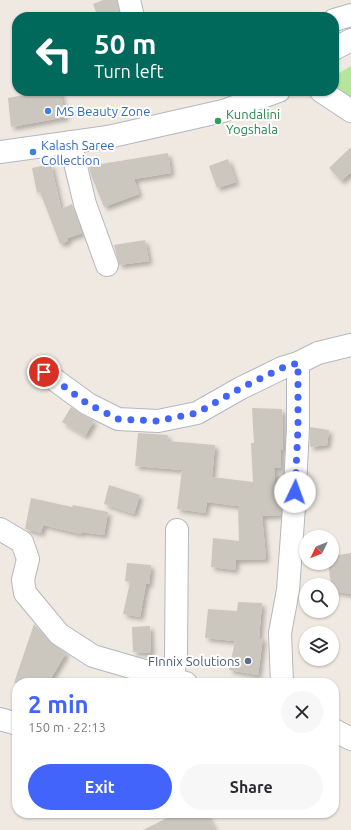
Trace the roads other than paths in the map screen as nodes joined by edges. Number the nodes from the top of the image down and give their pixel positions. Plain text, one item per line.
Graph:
1 (129, 0) edge
2 (132, 12) edge
3 (351, 14) edge
4 (339, 18) edge
5 (351, 40) edge
6 (339, 46) edge
7 (265, 96) edge
8 (328, 96) edge
9 (351, 111) edge
10 (70, 142) junction
11 (0, 152) edge
12 (107, 265) dead end
13 (351, 345) edge
14 (298, 363) junction
15 (44, 372) dead end
16 (0, 529) edge
17 (177, 530) dead end
18 (168, 678) edge
19 (179, 678) edge
20 (282, 678) edge
21 (0, 719) edge
22 (12, 723) edge
23 (339, 733) edge
24 (351, 739) edge

1 - 2 street
3 - 4 street
5 - 6 street
7 - 10 street
8 - 9 street
10 - 11 street
10 - 12 street
13 - 14 street
14 - 15 street
14 - 20 street
16 - 18 street
17 - 19 street
21 - 22 street
23 - 24 street

